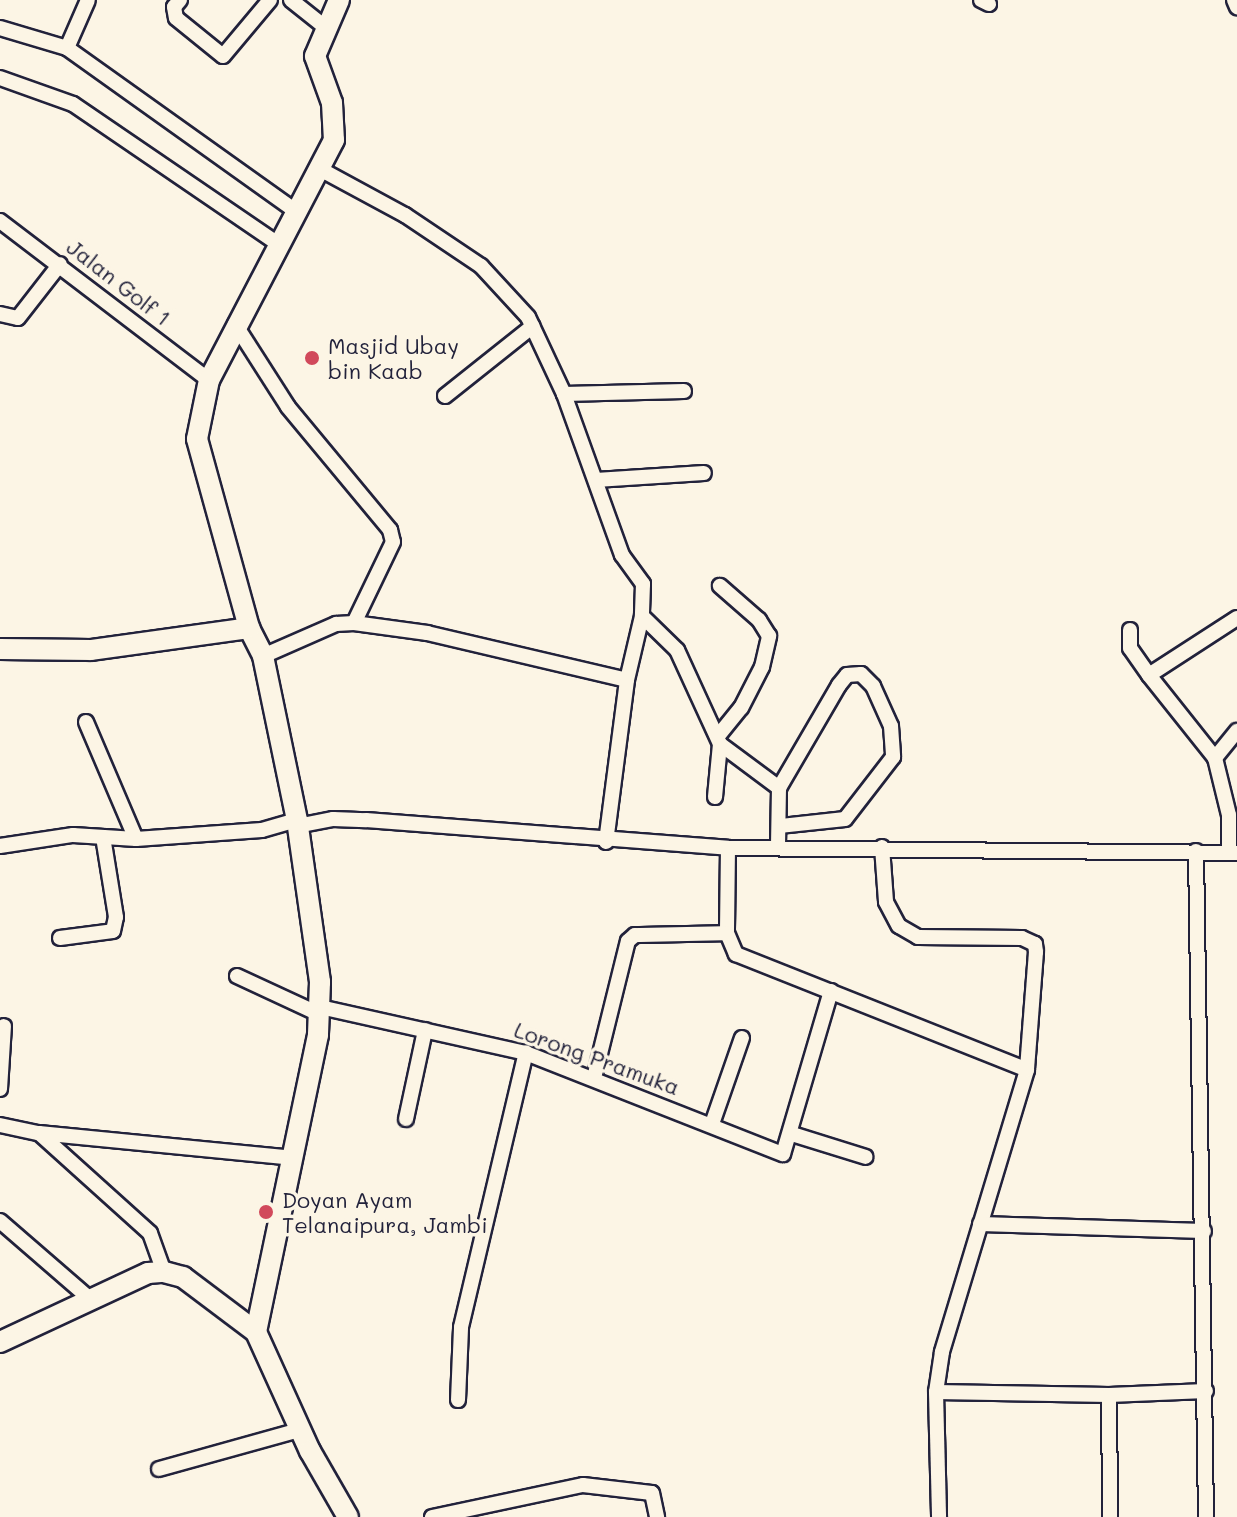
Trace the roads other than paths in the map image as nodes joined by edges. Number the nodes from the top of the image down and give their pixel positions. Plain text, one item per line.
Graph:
1 (88, 0) edge
2 (180, 0) edge
3 (270, 0) edge
4 (291, 0) edge
5 (339, 0) edge
6 (1234, 0) edge
7 (1237, 7) edge
8 (325, 27) junction
9 (0, 28) edge
10 (67, 48) junction
11 (0, 78) edge
12 (318, 168) junction
13 (294, 210) junction
14 (0, 221) edge
15 (277, 243) junction
16 (60, 264) junction
17 (0, 314) edge
18 (235, 324) junction
19 (533, 326) junction
20 (209, 380) junction
21 (684, 391) dead end
22 (564, 394) junction
23 (445, 396) dead end
24 (704, 473) dead end
25 (596, 480) junction
26 (720, 586) dead end
27 (642, 616) junction
28 (1237, 618) edge
29 (354, 623) junction
30 (249, 628) junction
31 (1130, 630) dead end
32 (0, 649) edge
33 (263, 656) junction
34 (1149, 675) junction
35 (627, 680) junction
36 (86, 722) dead end
37 (1237, 731) edge
38 (719, 740) junction
39 (1215, 758) junction
40 (779, 788) junction
41 (715, 797) dead end
42 (297, 823) junction
43 (781, 826) junction
44 (103, 837) junction
45 (136, 839) junction
46 (606, 842) junction
47 (778, 845) junction
48 (0, 846) edge
49 (882, 847) junction
50 (728, 848) junction
51 (1196, 851) junction
52 (1233, 853) edge
53 (727, 933) junction
54 (60, 938) dead end
55 (237, 976) dead end
56 (831, 991) junction
57 (320, 1011) junction
58 (4, 1026) dead end
59 (425, 1030) junction
60 (742, 1038) dead end
61 (526, 1053) junction
62 (1027, 1070) junction
63 (594, 1078) junction
64 (0, 1089) edge
65 (406, 1119) dead end
66 (712, 1124) junction
67 (0, 1125) edge
68 (39, 1133) junction
69 (792, 1134) junction
70 (866, 1157) dead end
71 (292, 1158) junction
72 (0, 1221) edge
73 (980, 1224) junction
74 (1204, 1231) junction
75 (164, 1272) junction
76 (89, 1298) junction
77 (256, 1332) junction
78 (0, 1342) edge
79 (1206, 1391) junction
80 (936, 1392) junction
81 (1109, 1395) junction
82 (458, 1400) dead end
83 (300, 1430) junction
84 (159, 1469) dead end
85 (348, 1517) edge
86 (432, 1517) edge
87 (657, 1517) edge
88 (939, 1517) edge
89 (1110, 1517) edge
90 (1206, 1517) edge

1 - 10 street
2 - 3 street
4 - 8 street
5 - 8 street
6 - 7 street
8 - 12 street
9 - 10 street
10 - 13 street
11 - 15 street
12 - 13 street
12 - 19 street
13 - 15 street
14 - 16 street, Jalan Golf 1
15 - 18 street
16 - 17 street
16 - 20 street, Jalan Golf 1
18 - 20 street
18 - 29 street
19 - 22 street
19 - 23 street
20 - 30 street
21 - 22 street
22 - 25 street
24 - 25 street
25 - 27 street
26 - 38 street
27 - 35 street
27 - 38 street
28 - 34 street
29 - 33 street
29 - 35 street
30 - 32 street
30 - 33 street
31 - 34 street
33 - 42 street
34 - 39 street
35 - 46 street
36 - 45 street
37 - 39 street
38 - 40 street
38 - 41 street
39 - 52 street
40 - 43 street
40 - 43 street
42 - 45 street
42 - 46 street
42 - 57 street
43 - 47 street
44 - 45 street
44 - 48 street
44 - 54 street
46 - 50 street
47 - 49 street
47 - 50 street
49 - 51 street
49 - 62 street
50 - 53 street
51 - 52 street
51 - 74 street
53 - 56 street
53 - 63 street
55 - 57 street, Lorong Pramuka
56 - 62 street
56 - 69 street
57 - 59 street, Lorong Pramuka
57 - 71 street
58 - 64 street
59 - 61 street, Lorong Pramuka
59 - 65 street
60 - 66 street
61 - 63 street, Lorong Pramuka
61 - 82 street
62 - 73 street
63 - 66 street, Lorong Pramuka
66 - 69 street, Lorong Pramuka
67 - 68 street
68 - 71 street
68 - 75 street
69 - 70 street
71 - 77 street
72 - 76 street
73 - 74 street
73 - 80 street
74 - 79 street
75 - 76 street
75 - 77 street
76 - 78 street
77 - 83 street
79 - 81 street
79 - 90 street
80 - 81 street
80 - 88 street
81 - 89 street
83 - 84 street
83 - 85 street
86 - 87 street

